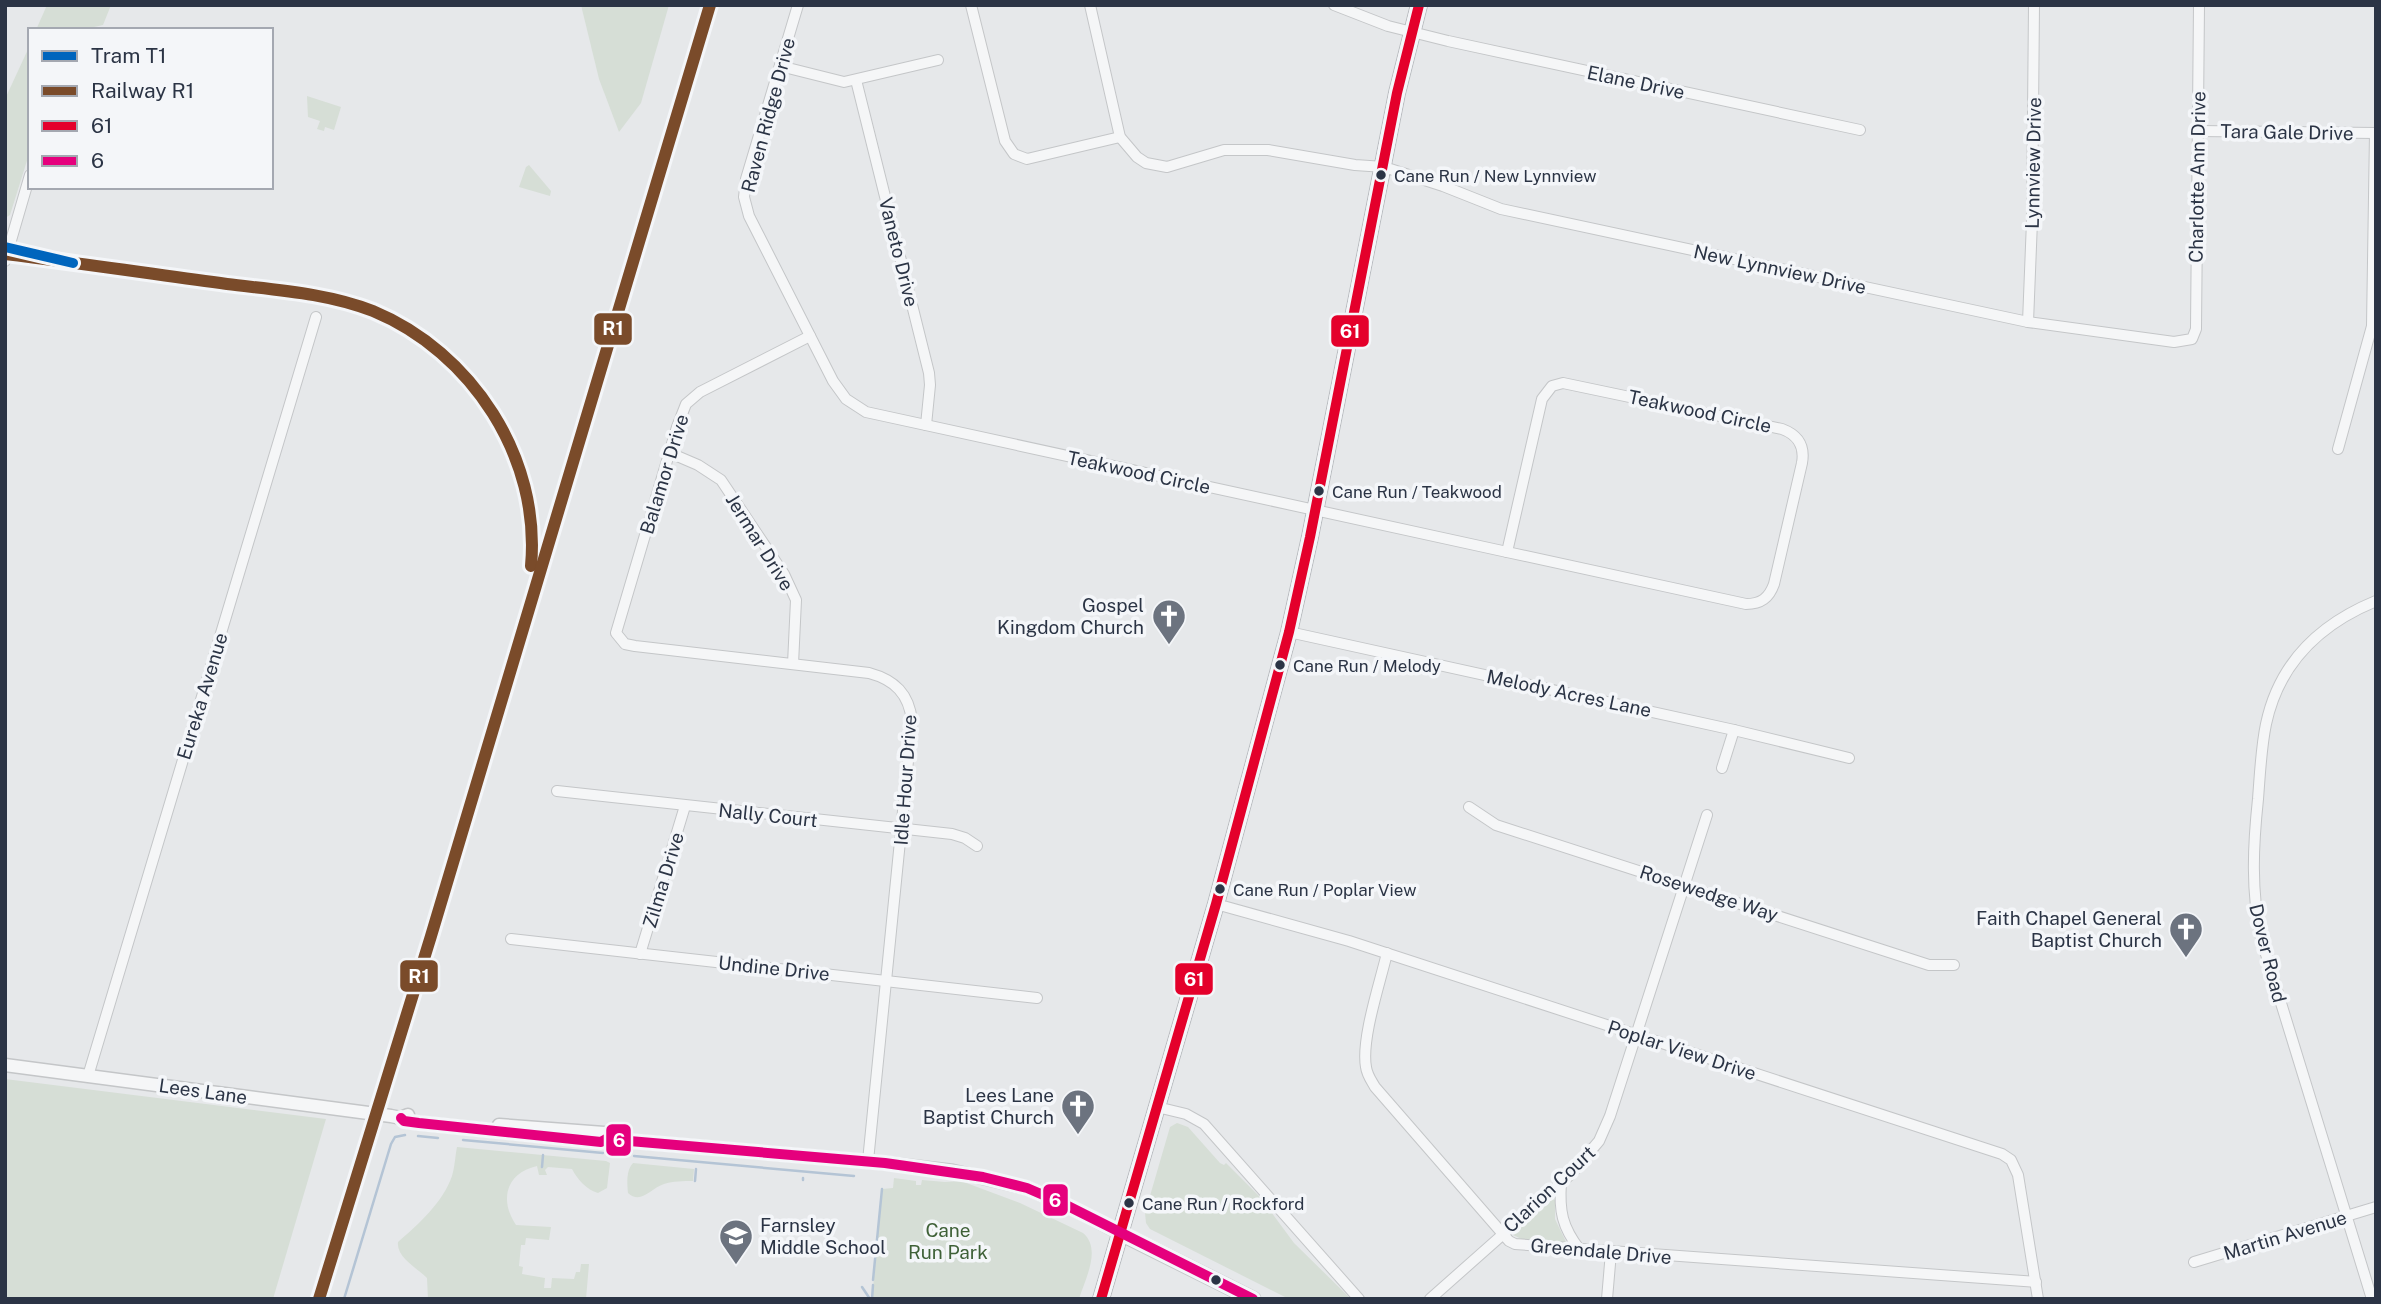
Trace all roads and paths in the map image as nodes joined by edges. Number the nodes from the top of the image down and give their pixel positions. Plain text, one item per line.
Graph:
1 (798, 5) edge
2 (971, 5) edge
3 (1090, 5) edge
4 (1334, 5) edge
5 (1419, 5) edge
6 (2034, 5) edge
7 (2199, 5) edge
8 (1412, 33) junction
9 (938, 60) dead end
10 (780, 65) junction
11 (856, 80) junction
12 (1860, 130) dead end
13 (2198, 131) junction
14 (2375, 133) edge
15 (1120, 137) junction
16 (1384, 167) junction
17 (28, 182) edge
18 (5, 261) edge
19 (316, 317) dead end
20 (2028, 321) junction
21 (810, 336) junction
22 (2183, 341) joint
23 (926, 425) junction
24 (2338, 449) dead end
25 (670, 453) junction
26 (1315, 511) junction
27 (1507, 552) junction
28 (2376, 601) edge
29 (1289, 632) junction
30 (620, 639) joint
31 (793, 664) junction
32 (1734, 730) junction
33 (1849, 758) dead end
34 (1722, 768) dead end
35 (557, 791) dead end
36 (685, 806) junction
37 (1469, 807) dead end
38 (1707, 815) dead end
39 (901, 829) junction
40 (977, 846) dead end
41 (1684, 885) junction
42 (1216, 904) junction
43 (511, 940) dead end
44 (1387, 953) junction
45 (640, 954) junction
46 (1954, 965) dead end
47 (887, 981) junction
48 (1037, 998) dead end
49 (1636, 1035) junction
50 (5, 1065) edge
51 (88, 1076) junction
52 (1157, 1107) junction
53 (868, 1161) junction
54 (1561, 1182) junction
55 (2376, 1207) edge
56 (2347, 1216) junction
57 (1120, 1233) junction
58 (1503, 1233) junction
59 (1580, 1250) junction
60 (1611, 1252) junction
61 (2194, 1262) dead end
62 (2036, 1282) junction
63 (1101, 1299) edge
64 (1253, 1299) edge
65 (1359, 1299) edge
66 (1430, 1299) edge
67 (1607, 1299) edge
68 (2038, 1299) edge
69 (2372, 1299) edge

1 - 10 street, Raven Ridge Drive
2 - 15 street
3 - 15 street
4 - 8 street, Elane Drive
5 - 8 highway
6 - 20 street, Lynnview Drive
7 - 13 street, Charlotte Ann Drive
8 - 12 street, Elane Drive
8 - 16 highway
9 - 11 street
10 - 11 street
10 - 21 street, Raven Ridge Drive
11 - 23 street, Vaneto Drive
13 - 14 street, Tara Gale Drive
13 - 22 street, Charlotte Ann Drive
14 - 24 street
15 - 16 street, New Lynnview Drive
16 - 20 street, New Lynnview Drive
16 - 26 highway
17 - 18 street
19 - 51 street, Eureka Avenue
20 - 22 street, New Lynnview Drive
21 - 23 street, Teakwood Circle
21 - 25 street, Balamor Drive
23 - 26 street, Teakwood Circle
25 - 30 street, Balamor Drive
25 - 31 street, Jermar Drive
26 - 27 street, Teakwood Circle
26 - 29 highway
27 - 27 street, Teakwood Circle
28 - 56 street, Dover Road
29 - 32 street, Melody Acres Lane
29 - 42 highway
30 - 31 street, Idle Hour Drive
31 - 39 street, Idle Hour Drive
32 - 33 street, Melody Acres Lane
32 - 34 street
35 - 36 street, Nally Court
36 - 39 street, Nally Court
36 - 45 street, Zilma Drive
37 - 41 street, Rosewedge Way
38 - 41 street, Clarion Court
39 - 40 street, Nally Court
39 - 47 street, Idle Hour Drive
41 - 46 street, Rosewedge Way
41 - 49 street, Clarion Court
42 - 44 street, Poplar View Drive
42 - 52 highway
43 - 45 street, Undine Drive
44 - 49 street, Poplar View Drive
44 - 58 street, Greendale Drive
45 - 47 street, Undine Drive
47 - 48 street, Undine Drive
47 - 53 street, Idle Hour Drive
49 - 54 street, Clarion Court
49 - 62 street, Poplar View Drive
50 - 51 street, Lees Lane
51 - 53 street, Lees Lane
52 - 57 highway
52 - 65 street
53 - 57 street, Lees Lane
54 - 58 street, Clarion Court
54 - 59 street
55 - 56 street, Martin Avenue
56 - 61 street, Martin Avenue
56 - 69 street, Dover Road
57 - 63 highway
57 - 64 main road
58 - 59 street, Greendale Drive
58 - 66 street, Clarion Court
59 - 60 street, Greendale Drive
60 - 62 street, Greendale Drive
60 - 67 street
62 - 68 street, Poplar View Drive

